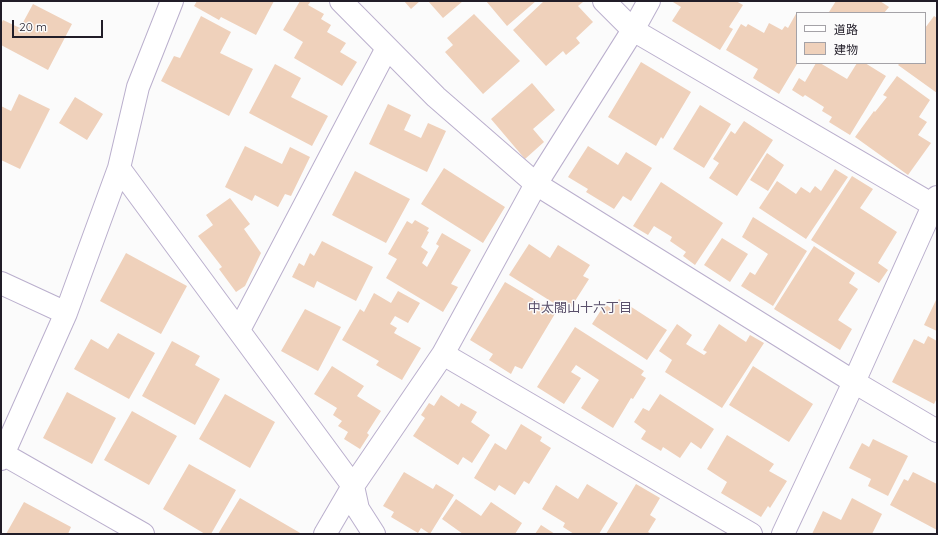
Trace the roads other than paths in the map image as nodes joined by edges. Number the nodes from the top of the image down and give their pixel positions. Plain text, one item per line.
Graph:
1 (172, 1) edge
2 (341, 1) edge
3 (604, 1) edge
4 (650, 1) edge
5 (633, 30) junction
6 (387, 48) junction
7 (119, 168) junction
8 (536, 184) junction
9 (935, 201) edge
10 (1, 283) edge
11 (66, 313) junction
12 (239, 330) junction
13 (443, 354) junction
14 (854, 382) junction
15 (937, 431) edge
16 (2, 456) edge
17 (353, 486) junction
18 (143, 534) edge
19 (325, 534) edge
20 (374, 534) edge
21 (751, 534) edge
22 (783, 534) edge

1 - 7 street
2 - 6 street
3 - 5 street
4 - 5 street
5 - 8 street
5 - 9 street
6 - 8 street
6 - 12 street
7 - 11 street
7 - 12 street
8 - 13 street
8 - 14 street
9 - 14 street
10 - 11 street
11 - 16 street
12 - 17 street
13 - 17 street
13 - 21 street
14 - 15 street
14 - 22 street
16 - 18 street
17 - 19 street
17 - 20 street

